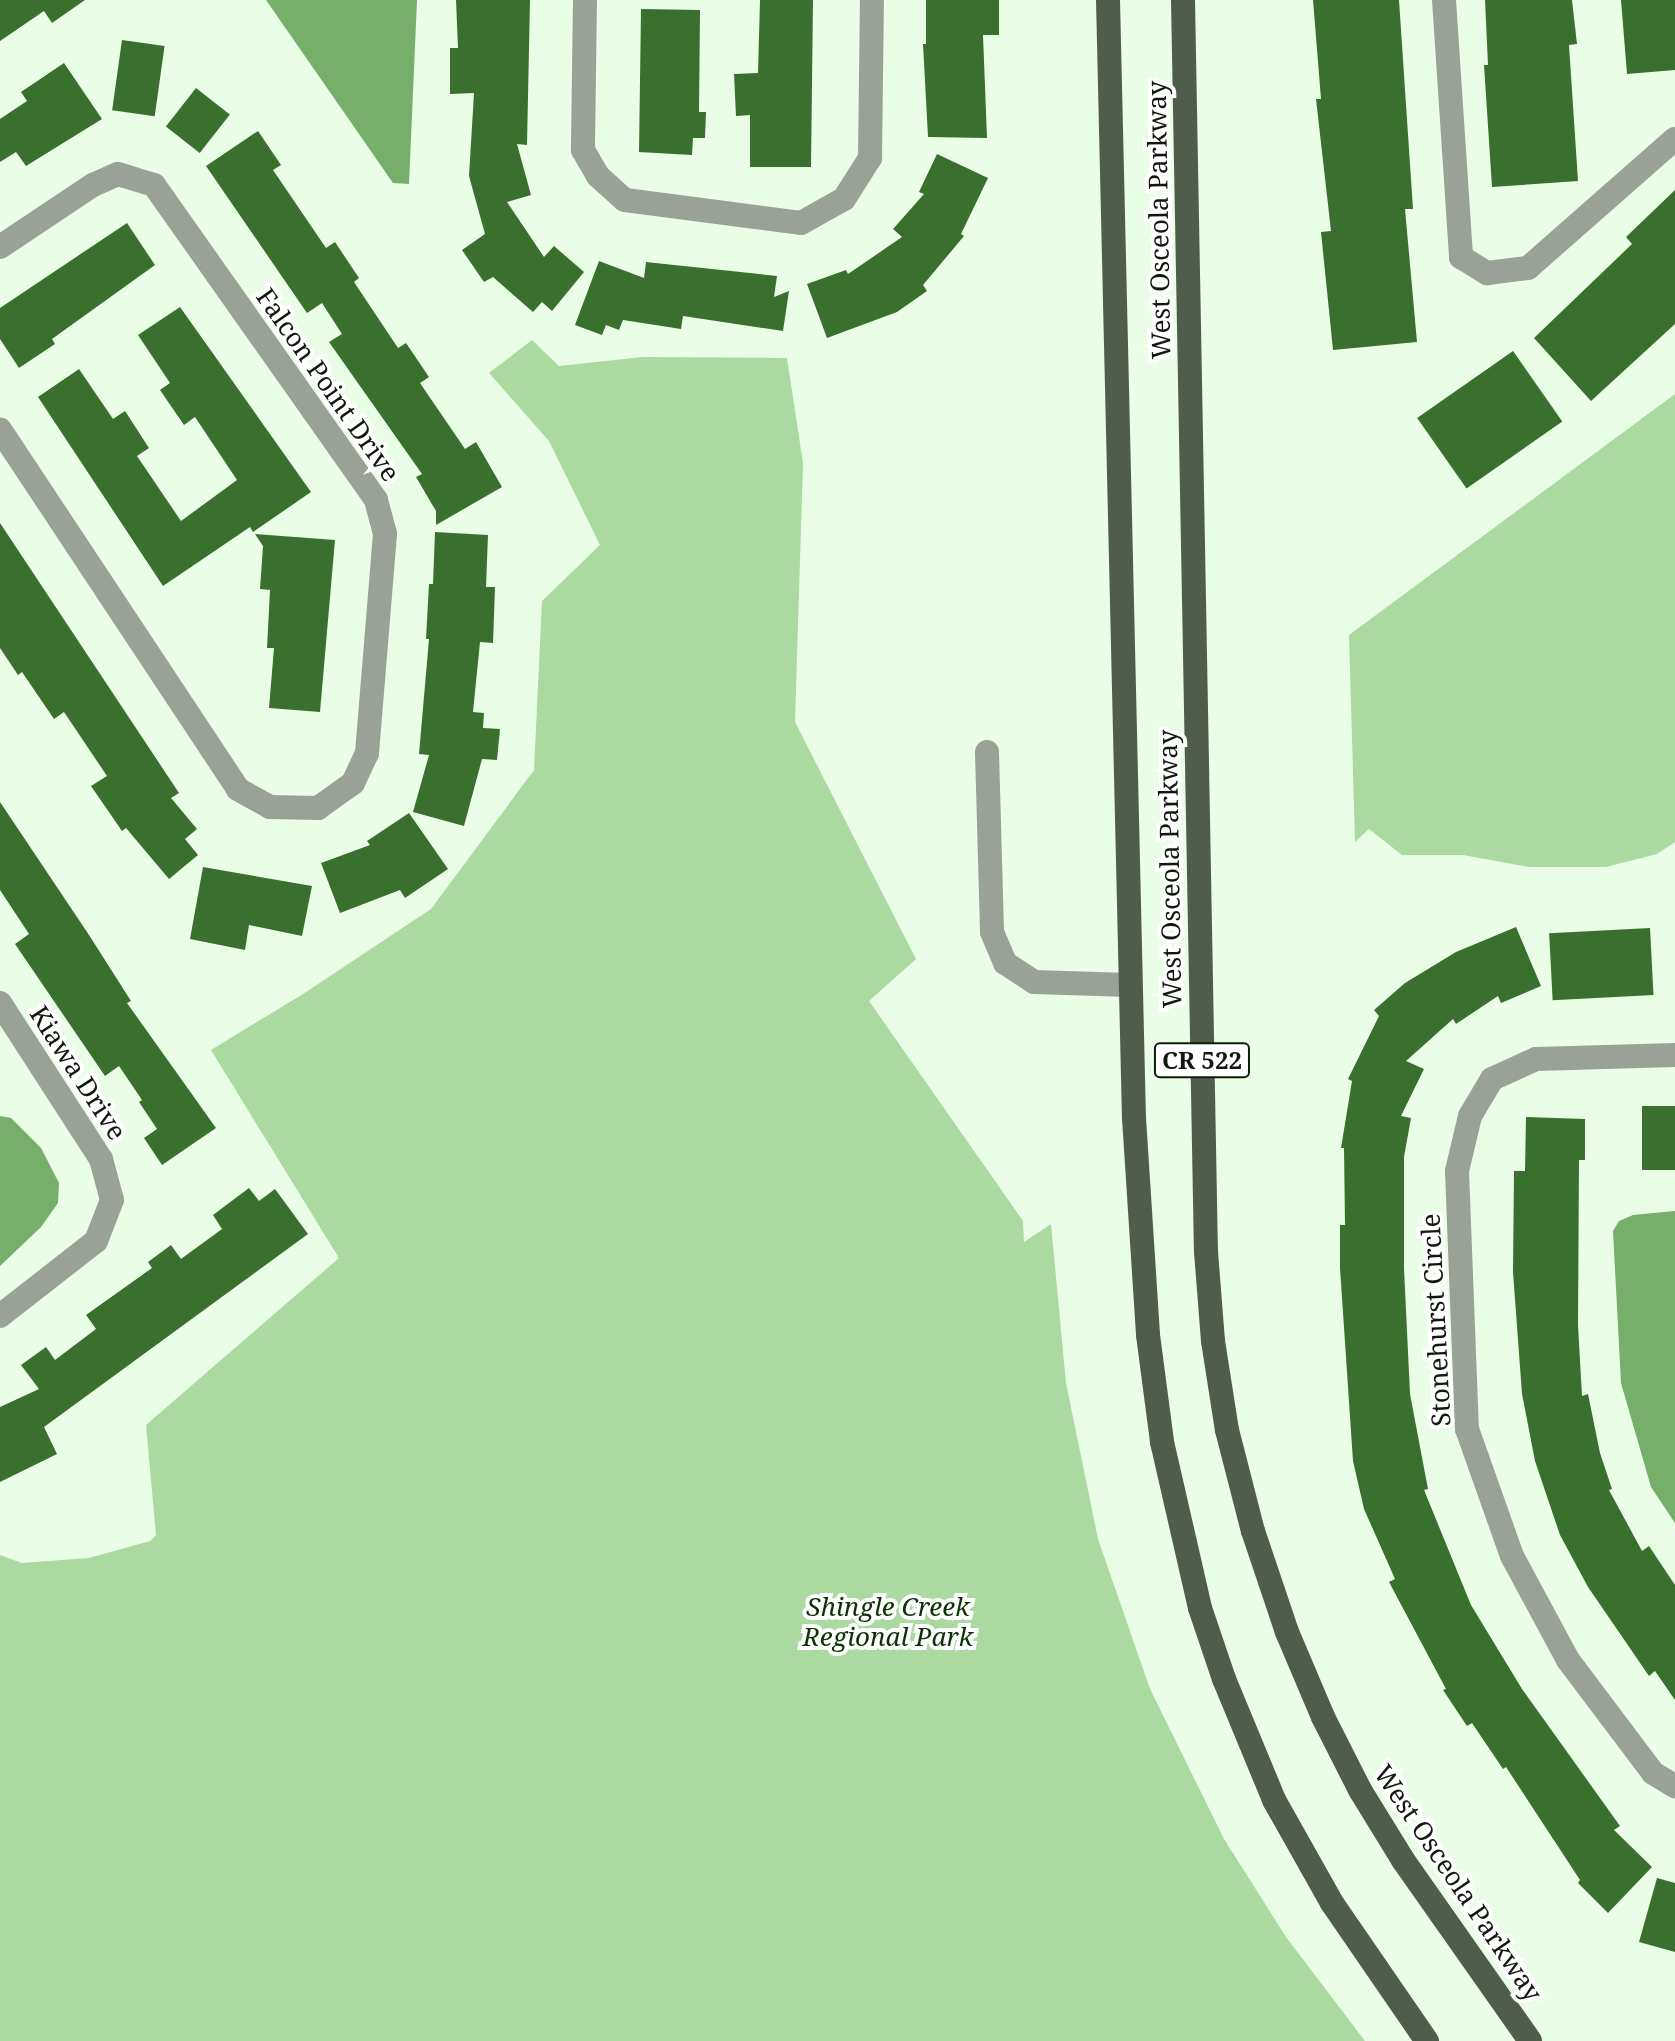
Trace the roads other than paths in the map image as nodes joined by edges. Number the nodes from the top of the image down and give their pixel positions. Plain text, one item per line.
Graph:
1 (585, 0) edge
2 (872, 0) edge
3 (1108, 0) edge
4 (1183, 0) edge
5 (1444, 0) edge
6 (1675, 139) edge
7 (0, 247) edge
8 (0, 430) edge
9 (987, 752) dead end
10 (1130, 985) junction
11 (0, 1003) edge
12 (1675, 1055) edge
13 (0, 1316) edge
14 (1675, 1786) edge
15 (1427, 2041) edge
16 (1530, 2041) edge

1 - 2 street
3 - 10 main road, West Osceola Parkway / CR 522
4 - 16 main road, West Osceola Parkway / CR 522
5 - 6 street
7 - 8 street, Falcon Point Drive
9 - 10 street
10 - 15 main road, West Osceola Parkway / CR 522
11 - 13 street, Kiawa Drive
12 - 14 street, Stonehurst Circle

